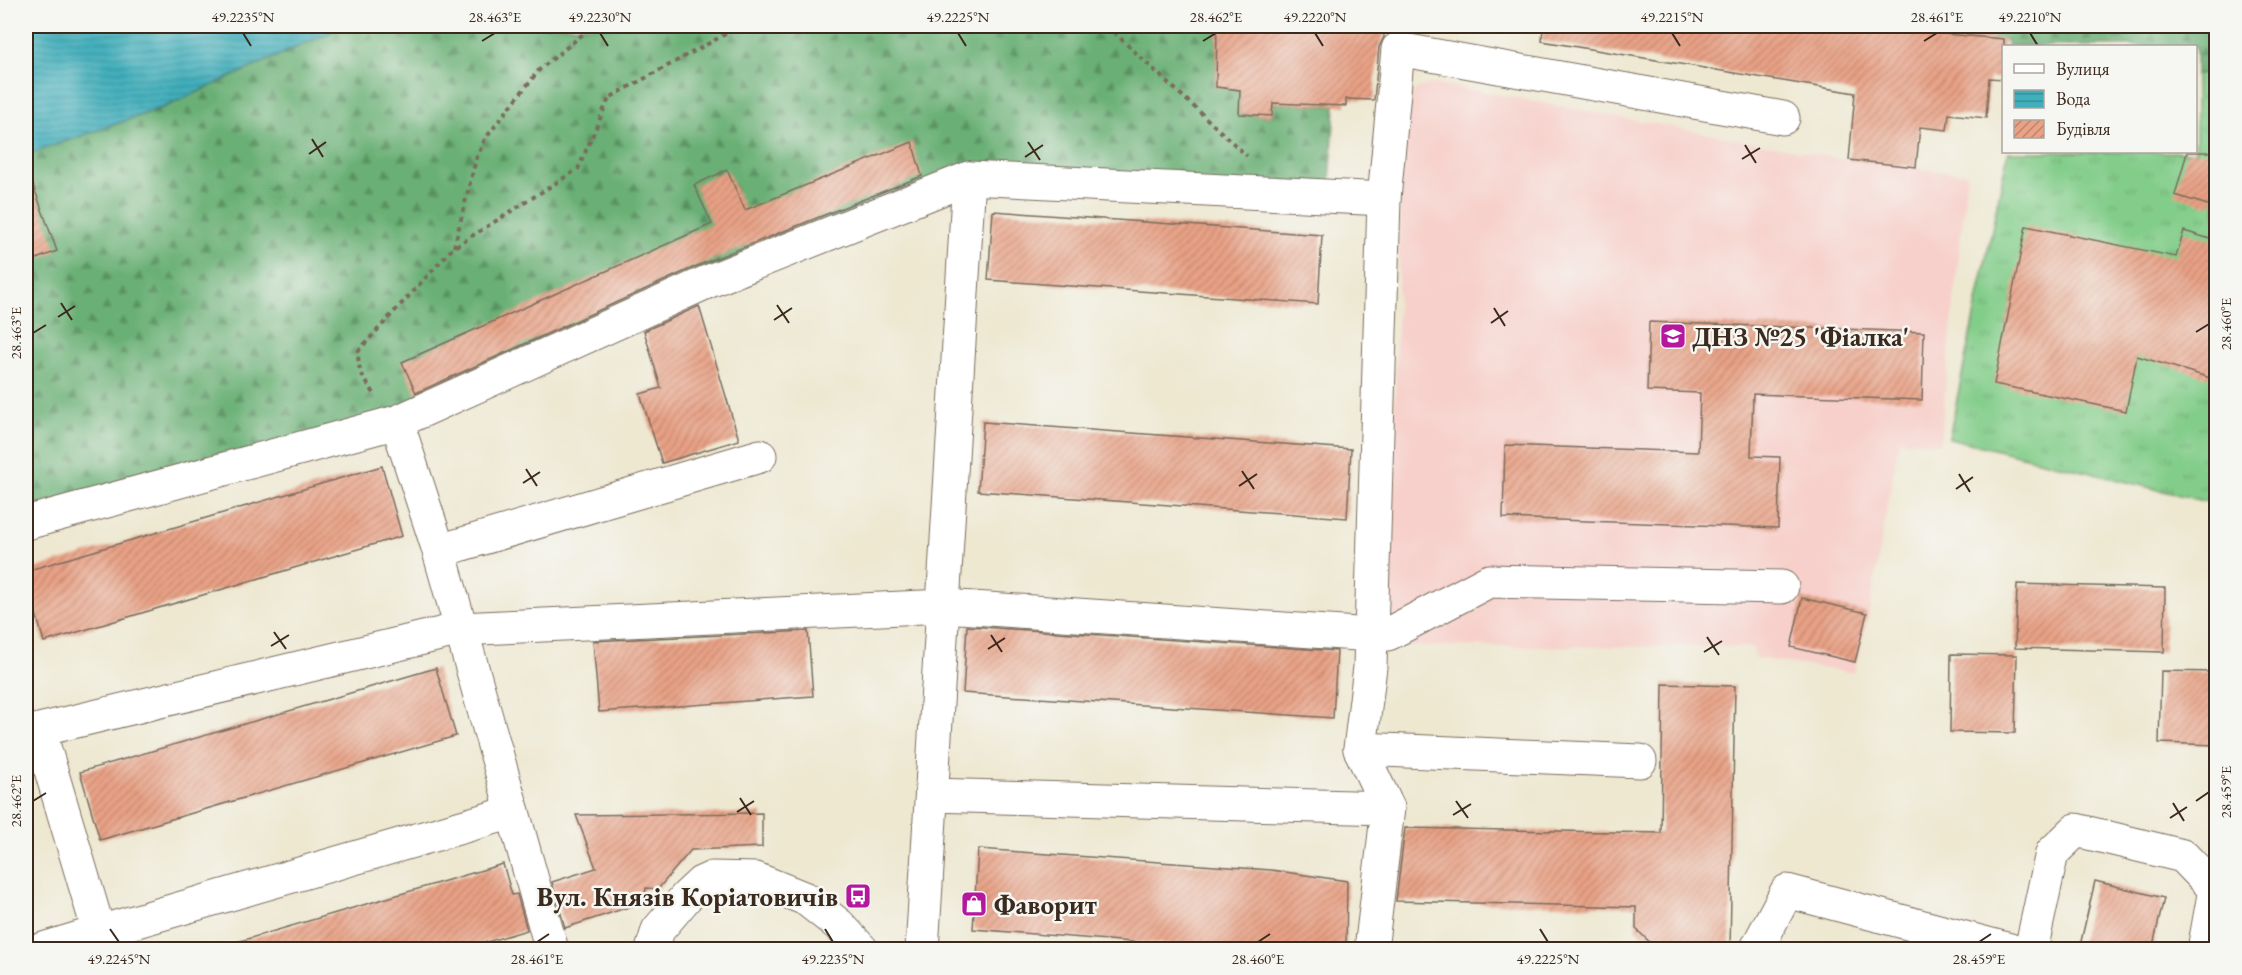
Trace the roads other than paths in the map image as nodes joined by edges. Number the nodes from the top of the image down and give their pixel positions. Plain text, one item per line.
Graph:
1 (1783, 118) dead end
2 (969, 178) junction
3 (1384, 199) junction
4 (397, 422) junction
5 (760, 456) dead end
6 (26, 523) edge
7 (439, 551) junction
8 (1782, 587) dead end
9 (944, 606) junction
10 (461, 629) junction
11 (1372, 635) junction
12 (1360, 749) junction
13 (1640, 761) dead end
14 (932, 795) junction
15 (1388, 808) junction
16 (513, 812) junction
17 (99, 932) junction
18 (40, 950) edge
19 (552, 950) edge
20 (652, 950) edge
21 (862, 950) edge
22 (922, 950) edge
23 (1371, 950) edge
24 (1756, 950) edge
25 (2010, 950) edge
26 (2031, 950) edge
27 (2204, 950) edge

1 - 3 lane
2 - 3 lane
2 - 4 lane
2 - 9 lane
3 - 11 lane
4 - 6 lane
4 - 7 lane
5 - 7 lane
7 - 10 lane
8 - 11 lane
9 - 10 lane
9 - 11 lane
9 - 14 lane
10 - 16 lane
10 - 17 lane
11 - 12 lane
12 - 13 lane
12 - 15 lane
14 - 15 lane
14 - 22 lane
15 - 23 lane
16 - 17 lane
16 - 19 lane
17 - 18 lane
20 - 21 lane
24 - 25 lane
26 - 27 lane

